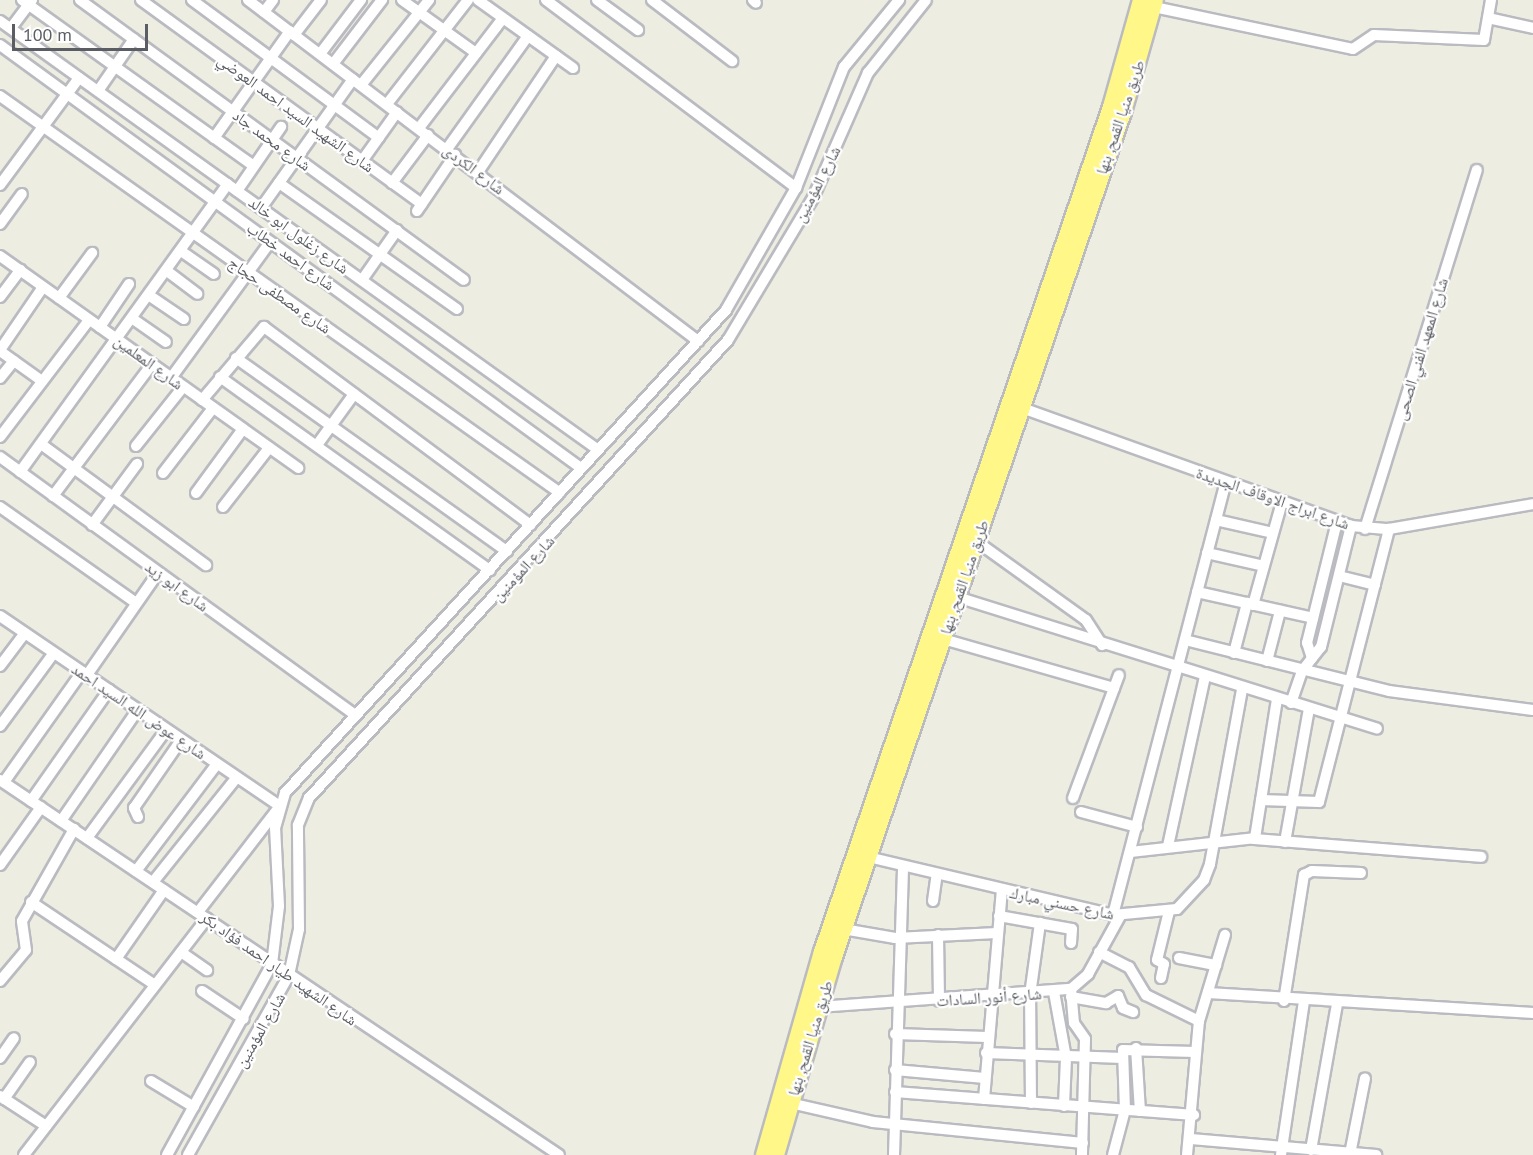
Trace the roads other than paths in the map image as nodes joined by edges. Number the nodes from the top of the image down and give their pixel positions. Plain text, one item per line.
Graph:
1 (80, 0) edge
2 (141, 0) edge
3 (192, 0) edge
4 (248, 0) edge
5 (273, 0) edge
6 (321, 0) edge
7 (361, 0) edge
8 (382, 0) edge
9 (402, 0) edge
10 (429, 0) edge
11 (468, 0) edge
12 (478, 0) edge
13 (546, 0) edge
14 (597, 0) edge
15 (652, 0) edge
16 (899, 0) edge
17 (926, 0) edge
18 (1491, 0) edge
19 (28, 2) edge
20 (1150, 2) edge
21 (264, 12) junction
22 (421, 12) junction
23 (503, 18) junction
24 (1488, 18) junction
25 (0, 21) edge
26 (11, 28) junction
27 (1533, 28) edge
28 (446, 29) junction
29 (638, 30) dead end
30 (292, 33) junction
31 (528, 36) junction
32 (134, 39) junction
33 (0, 45) edge
34 (320, 54) junction
35 (476, 54) junction
36 (556, 56) junction
37 (271, 58) junction
38 (732, 61) dead end
39 (333, 64) junction
40 (115, 67) junction
41 (573, 68) dead end
42 (80, 78) junction
43 (254, 82) junction
44 (357, 82) junction
45 (98, 91) junction
46 (67, 94) junction
47 (0, 96) edge
48 (387, 104) junction
49 (334, 105) junction
50 (233, 111) junction
51 (397, 112) junction
52 (43, 127) junction
53 (281, 127) dead end
54 (318, 128) junction
55 (423, 131) junction
56 (214, 138) junction
57 (379, 138) junction
58 (272, 140) junction
59 (451, 152) junction
60 (297, 158) junction
61 (362, 161) junction
62 (1098, 164) junction
63 (254, 166) junction
64 (1477, 170) dead end
65 (477, 172) junction
66 (279, 183) junction
67 (392, 183) junction
68 (228, 184) junction
69 (0, 185) edge
70 (796, 188) junction
71 (237, 190) junction
72 (22, 194) dead end
73 (215, 202) junction
74 (261, 208) junction
75 (1, 219) edge
76 (397, 230) junction
77 (193, 233) junction
78 (270, 242) junction
79 (181, 251) junction
80 (92, 253) dead end
81 (380, 255) junction
82 (0, 256) edge
83 (20, 270) junction
84 (167, 271) junction
85 (248, 272) junction
86 (214, 274) dead end
87 (362, 280) junction
88 (464, 280) dead end
89 (129, 284) dead end
90 (44, 287) junction
91 (197, 294) dead end
92 (150, 296) junction
93 (0, 297) edge
94 (59, 298) junction
95 (457, 309) dead end
96 (133, 319) junction
97 (184, 319) dead end
98 (89, 320) junction
99 (100, 327) junction
100 (118, 340) junction
101 (698, 341) junction
102 (166, 342) dead end
103 (0, 350) edge
104 (236, 358) junction
105 (14, 361) junction
106 (152, 364) junction
107 (220, 377) junction
108 (0, 378) edge
109 (171, 378) junction
110 (42, 381) junction
111 (183, 387) junction
112 (354, 394) junction
113 (202, 400) junction
114 (213, 408) junction
115 (1022, 408) junction
116 (331, 426) junction
117 (243, 429) junction
118 (0, 437) edge
119 (41, 444) junction
120 (317, 445) junction
121 (136, 446) dead end
122 (269, 448) junction
123 (597, 449) junction
124 (0, 457) edge
125 (137, 464) dead end
126 (74, 468) junction
127 (298, 468) dead end
128 (581, 468) junction
129 (20, 472) junction
130 (163, 474) dead end
131 (1226, 482) junction
132 (196, 493) dead end
133 (560, 493) junction
134 (53, 496) junction
135 (113, 497) junction
136 (1282, 502) junction
137 (1533, 504) edge
138 (0, 507) edge
139 (223, 507) dead end
140 (1216, 520) junction
141 (1337, 522) junction
142 (92, 525) junction
143 (531, 525) junction
144 (1351, 526) junction
145 (1365, 529) junction
146 (1389, 529) junction
147 (1273, 533) junction
148 (976, 541) junction
149 (507, 551) junction
150 (1207, 553) junction
151 (206, 565) dead end
152 (1264, 566) junction
153 (490, 570) junction
154 (158, 573) junction
155 (1338, 576) junction
156 (1375, 585) junction
157 (1197, 592) junction
158 (957, 597) junction
159 (136, 603) junction
160 (1250, 604) junction
161 (1280, 611) junction
162 (0, 616) edge
163 (1313, 618) junction
164 (25, 633) junction
165 (943, 639) junction
166 (1185, 640) junction
167 (1102, 645) junction
168 (1234, 653) junction
169 (53, 654) junction
170 (1312, 658) junction
171 (1267, 662) junction
172 (0, 666) edge
173 (1177, 669) junction
174 (1302, 671) junction
175 (84, 674) junction
176 (1119, 675) dead end
177 (1205, 677) junction
178 (1350, 683) junction
179 (1114, 688) junction
180 (1242, 689) junction
181 (109, 690) junction
182 (1277, 699) junction
183 (1291, 703) junction
184 (1309, 709) junction
185 (1533, 710) edge
186 (137, 711) junction
187 (354, 714) junction
188 (1341, 718) junction
189 (0, 726) edge
190 (1377, 729) dead end
191 (166, 730) junction
192 (181, 740) junction
193 (217, 764) junction
194 (237, 777) junction
195 (4, 782) edge
196 (0, 795) edge
197 (1074, 798) dead end
198 (1262, 800) junction
199 (1292, 801) junction
200 (36, 804) junction
201 (280, 806) junction
202 (1081, 812) dead end
203 (138, 817) dead end
204 (62, 821) junction
205 (1137, 827) junction
206 (74, 830) junction
207 (87, 838) junction
208 (1215, 838) junction
209 (1253, 839) junction
210 (1285, 842) junction
211 (1168, 846) junction
212 (1131, 852) junction
213 (868, 857) junction
214 (1481, 857) dead end
215 (0, 865) edge
216 (903, 866) junction
217 (136, 871) junction
218 (1361, 873) dead end
219 (937, 874) junction
220 (153, 882) junction
221 (164, 890) junction
222 (1002, 890) junction
223 (933, 901) dead end
224 (32, 902) junction
225 (1169, 911) junction
226 (202, 915) junction
227 (999, 916) junction
228 (1116, 916) junction
229 (1040, 923) junction
230 (843, 929) junction
231 (997, 933) junction
232 (938, 935) junction
233 (1225, 935) dead end
234 (898, 938) junction
235 (1071, 943) dead end
236 (181, 952) junction
237 (1099, 952) junction
238 (1179, 958) dead end
239 (116, 959) junction
240 (273, 964) junction
241 (1216, 965) junction
242 (207, 970) dead end
243 (289, 975) junction
244 (1161, 978) dead end
245 (0, 981) edge
246 (155, 985) junction
247 (202, 991) dead end
248 (1054, 992) junction
249 (1071, 993) junction
250 (1208, 993) junction
251 (1030, 995) junction
252 (989, 998) junction
253 (939, 1001) junction
254 (1284, 1001) junction
255 (1304, 1002) junction
256 (895, 1003) junction
257 (1337, 1004) junction
258 (818, 1007) junction
259 (1133, 1012) dead end
260 (1533, 1013) edge
261 (244, 1019) junction
262 (1199, 1021) junction
263 (895, 1034) junction
264 (987, 1037) junction
265 (14, 1038) dead end
266 (1136, 1048) junction
267 (1195, 1052) junction
268 (986, 1053) junction
269 (1034, 1056) junction
270 (1086, 1056) junction
271 (0, 1058) edge
272 (1066, 1058) junction
273 (1123, 1058) junction
274 (30, 1062) dead end
275 (895, 1070) junction
276 (985, 1078) junction
277 (1365, 1078) dead end
278 (151, 1081) dead end
279 (895, 1092) junction
280 (2, 1097) edge
281 (984, 1099) junction
282 (1031, 1103) junction
283 (790, 1104) junction
284 (1064, 1106) junction
285 (194, 1107) junction
286 (1086, 1108) junction
287 (1125, 1110) junction
288 (1140, 1111) junction
289 (1194, 1115) junction
290 (894, 1125) junction
291 (46, 1126) junction
292 (1191, 1139) junction
293 (1311, 1150) junction
294 (1280, 1151) edge
295 (1084, 1152) edge
296 (1116, 1154) edge
297 (1350, 1154) edge
298 (24, 1155) edge
299 (167, 1155) edge
300 (188, 1155) edge
301 (560, 1155) edge
302 (764, 1155) edge
303 (776, 1155) edge
304 (894, 1155) edge
305 (1187, 1155) edge
306 (1376, 1155) edge

1 - 32 street, شارع محمد جاد
2 - 43 street, شارع الشهيد السيد احمد العوضي
3 - 37 street
4 - 21 street, شارع الكردى
5 - 21 street
6 - 30 street
7 - 34 street
8 - 39 street
9 - 22 street
10 - 22 street
11 - 28 street
12 - 23 street
13 - 70 street
14 - 29 street
15 - 38 street
16 - 70 street, شارع المؤمنين
17 - 243 street, شارع المؤمنين
18 - 24 street
19 - 26 street
19 - 40 street
20 - 24 street
20 - 62 highway, طريق منيا القمح, بنها
21 - 30 street, شارع الكردى
22 - 28 street
22 - 44 street
23 - 31 street
23 - 35 street
24 - 27 street
25 - 26 street, شارع زغلول ابو خالد
26 - 42 street, شارع زغلول ابو خالد
28 - 35 street
28 - 48 street
30 - 34 street, شارع الكردى
30 - 37 street
31 - 36 street
31 - 59 street
32 - 40 street
32 - 50 street, شارع محمد جاد
33 - 46 street, شارع احمد خطاب
34 - 39 street, شارع الكردى
35 - 55 street
36 - 41 street
36 - 65 street
37 - 43 street
37 - 49 street
39 - 44 street, شارع الكردى
40 - 45 street
40 - 56 street
42 - 45 street, شارع زغلول ابو خالد
42 - 46 street
43 - 50 street
43 - 54 street, شارع الشهيد السيد احمد العوضي
44 - 48 street, شارع الكردى
44 - 49 street
45 - 68 street, شارع زغلول ابو خالد
46 - 52 street
46 - 73 street, شارع احمد خطاب
47 - 52 street, شارع مصطفى حجاج
48 - 51 street, شارع الكردى
49 - 54 street
49 - 57 street
50 - 56 street
50 - 58 street, شارع محمد جاد
51 - 55 street, شارع الكردى
51 - 57 street
52 - 69 street
52 - 77 street, شارع مصطفى حجاج
53 - 58 street
54 - 60 street
54 - 61 street, شارع الشهيد السيد احمد العوضي
55 - 59 street, شارع الكردى
55 - 67 street
56 - 63 street
57 - 61 street
58 - 60 street, شارع محمد جاد
58 - 63 street
59 - 65 street, شارع الكردى
59 - 67 street, شارع الشهيد السيد احمد العوضي
60 - 66 street
60 - 76 street, شارع محمد جاد
61 - 67 street, شارع الشهيد السيد احمد العوضي
62 - 115 highway, طريق منيا القمح, بنها
62 - 302 highway, طريق منيا القمح, بنها
63 - 71 street
64 - 145 street, شارع المعهد الفني الصحى
65 - 101 street, شارع الكردى
66 - 74 street
66 - 81 street
68 - 71 street, شارع زغلول ابو خالد
68 - 73 street
70 - 101 street, شارع المؤمنين
71 - 74 street, شارع زغلول ابو خالد
72 - 75 street
73 - 77 street
73 - 78 street, شارع احمد خطاب
74 - 87 street, شارع زغلول ابو خالد
76 - 81 street
76 - 88 street, شارع محمد جاد
77 - 79 street
77 - 85 street, شارع مصطفى حجاج
78 - 85 street
78 - 128 street, شارع احمد خطاب
79 - 84 street
79 - 86 street
80 - 94 street
81 - 87 street
81 - 95 street
82 - 83 street, شارع المعلمين
83 - 90 street, شارع المعلمين
83 - 93 street
84 - 91 street
84 - 92 street
85 - 109 street
85 - 133 street, شارع مصطفى حجاج
87 - 123 street, شارع زغلول ابو خالد
89 - 99 street
90 - 94 street, شارع المعلمين
90 - 103 street
92 - 96 street
92 - 97 street
94 - 98 street, شارع المعلمين
96 - 100 street
96 - 102 street
98 - 99 street, شارع المعلمين
98 - 110 street
99 - 100 street, شارع المعلمين
100 - 106 street, شارع المعلمين
100 - 119 street
101 - 123 street, شارع المؤمنين
103 - 105 street
104 - 107 street
104 - 112 street
104 - 116 street
105 - 108 street
105 - 110 street
106 - 109 street, شارع المعلمين
106 - 126 street
107 - 113 street
107 - 120 street
109 - 111 street, شارع المعلمين
110 - 118 street
111 - 113 street, شارع المعلمين
111 - 121 street
112 - 116 street
112 - 143 street
113 - 114 street, شارع المعلمين
114 - 117 street, شارع المعلمين
114 - 130 street
115 - 131 street, شارع ابراج الاوقاف الجديدة
115 - 148 highway, طريق منيا القمح, بنها
116 - 120 street
116 - 149 street
117 - 122 street, شارع المعلمين
117 - 132 street
119 - 126 street
119 - 129 street
120 - 153 street
122 - 127 street, شارع المعلمين
122 - 139 street
123 - 128 street, شارع المؤمنين
124 - 129 street, شارع ابو زيد
125 - 135 street
126 - 134 street
126 - 135 street
128 - 133 street, شارع المؤمنين
129 - 134 street, شارع ابو زيد
131 - 136 street, شارع ابراج الاوقاف الجديدة
131 - 140 street
133 - 143 street, شارع المؤمنين
134 - 142 street, شارع ابو زيد
135 - 142 street
135 - 151 street
136 - 141 street, شارع ابراج الاوقاف الجديدة
136 - 147 street
137 - 146 street, شارع ابراج الاوقاف الجديدة
138 - 159 street
140 - 147 street
140 - 150 street
141 - 144 street, شارع ابراج الاوقاف الجديدة
141 - 163 street
142 - 154 street, شارع ابو زيد
143 - 149 street, شارع المؤمنين
144 - 145 street, شارع ابراج الاوقاف الجديدة
144 - 155 street
145 - 146 street, شارع ابراج الاوقاف الجديدة
146 - 156 street
147 - 152 street
148 - 158 highway, طريق منيا القمح, بنها
148 - 167 street
149 - 153 street, شارع المؤمنين
150 - 152 street
150 - 157 street
152 - 160 street
153 - 187 street, شارع المؤمنين
154 - 159 street
154 - 187 street, شارع ابو زيد
155 - 156 street
155 - 170 street
156 - 178 street
157 - 160 street
157 - 166 street
158 - 165 highway, طريق منيا القمح, بنها
158 - 167 street
159 - 175 street
160 - 161 street
160 - 168 street
161 - 163 street
161 - 171 street
162 - 164 street, شارع عوض الله السيد احمد
163 - 170 street
164 - 169 street, شارع عوض الله السيد احمد
164 - 172 street
165 - 179 street
165 - 213 highway, طريق منيا القمح, بنها
166 - 168 street
166 - 173 street
167 - 173 street
168 - 171 street
169 - 175 street, شارع عوض الله السيد احمد
169 - 189 street
170 - 174 street
171 - 174 street
173 - 177 street
173 - 205 street
174 - 178 street
174 - 183 street
175 - 181 street, شارع عوض الله السيد احمد
175 - 195 street
176 - 179 street
177 - 180 street
177 - 211 street
178 - 185 street
178 - 188 street
179 - 197 street
180 - 182 street
180 - 208 street
181 - 186 street, شارع عوض الله السيد احمد
181 - 200 street
182 - 183 street
182 - 198 street
183 - 184 street
184 - 188 street
184 - 199 street
186 - 191 street, شارع عوض الله السيد احمد
186 - 204 street
187 - 201 street, شارع المؤمنين
188 - 190 street
188 - 199 street
191 - 192 street, شارع عوض الله السيد احمد
191 - 207 street
192 - 193 street, شارع عوض الله السيد احمد
192 - 203 street
193 - 194 street, شارع عوض الله السيد احمد
193 - 217 street
194 - 201 street, شارع عوض الله السيد احمد
194 - 220 street
195 - 196 street
195 - 200 street, شارع الشهيد طيار احمد فؤاد بكر
198 - 199 street
198 - 209 street
199 - 210 street
200 - 204 street, شارع الشهيد طيار احمد فؤاد بكر
200 - 215 street
201 - 226 street
201 - 240 street, شارع المؤمنين
202 - 205 street
204 - 206 street, شارع الشهيد طيار احمد فؤاد بكر
205 - 212 street
206 - 207 street, شارع الشهيد طيار احمد فؤاد بكر
206 - 224 street
207 - 217 street, شارع الشهيد طيار احمد فؤاد بكر
208 - 209 street
208 - 211 street
208 - 225 street
209 - 210 street
210 - 214 street
211 - 212 street
212 - 228 street
213 - 216 street, شارع حسني مبارك
213 - 230 highway, طريق منيا القمح, بنها
216 - 219 street, شارع حسني مبارك
216 - 234 street
217 - 220 street, شارع الشهيد طيار احمد فؤاد بكر
218 - 254 street
219 - 222 street, شارع حسني مبارك
219 - 223 street
220 - 221 street, شارع الشهيد طيار احمد فؤاد بكر
221 - 226 street, شارع الشهيد طيار احمد فؤاد بكر
221 - 239 street
222 - 227 street
222 - 228 street, شارع حسني مبارك
224 - 239 street
224 - 245 street
225 - 228 street, شارع حسني مبارك
225 - 244 street
226 - 236 street
226 - 240 street, شارع الشهيد طيار احمد فؤاد بكر
227 - 229 street
227 - 231 street
228 - 237 street
229 - 235 street
229 - 251 street
230 - 234 street
230 - 258 highway, طريق منيا القمح, بنها
231 - 232 street
231 - 252 street
232 - 234 street
232 - 253 street
233 - 241 street
234 - 256 street
236 - 242 street
236 - 246 street
237 - 249 street
237 - 262 street
238 - 241 street
239 - 246 street
240 - 243 street, شارع الشهيد طيار احمد فؤاد بكر
240 - 261 street, شارع المؤمنين
241 - 250 street
243 - 300 street, شارع المؤمنين
243 - 301 street, شارع الشهيد طيار احمد فؤاد بكر
246 - 291 street
247 - 261 street
248 - 249 street, شارع أنور السادات
248 - 251 street, شارع أنور السادات
248 - 272 street
249 - 259 street, شارع أنور السادات
249 - 270 street
250 - 254 street
250 - 262 street
251 - 252 street, شارع أنور السادات
251 - 269 street
252 - 253 street, شارع أنور السادات
252 - 264 street
253 - 256 street, شارع أنور السادات
254 - 255 street
255 - 257 street
255 - 294 street
256 - 258 street, شارع أنور السادات
256 - 263 street
257 - 260 street
257 - 293 street
258 - 283 highway, طريق منيا القمح, بنها
261 - 285 street, شارع المؤمنين
262 - 267 street
263 - 264 street
263 - 275 street
264 - 268 street
265 - 271 street
266 - 267 street
266 - 273 street
266 - 288 street
267 - 289 street
268 - 269 street
268 - 276 street
269 - 272 street
269 - 282 street
270 - 272 street
270 - 273 street
270 - 286 street
272 - 284 street
273 - 287 street
274 - 280 street
275 - 276 street
275 - 279 street
276 - 281 street
277 - 297 street
278 - 285 street
279 - 281 street
279 - 290 street
280 - 291 street
281 - 282 street
282 - 284 street
283 - 290 street
283 - 303 highway, طريق منيا القمح, بنها
284 - 286 street
285 - 299 street, شارع المؤمنين
286 - 287 street
286 - 295 street
287 - 288 street
287 - 296 street
288 - 289 street
289 - 292 street
290 - 295 street
290 - 304 street
291 - 298 street
292 - 294 street
292 - 305 street
293 - 294 street
293 - 297 street
297 - 306 street

